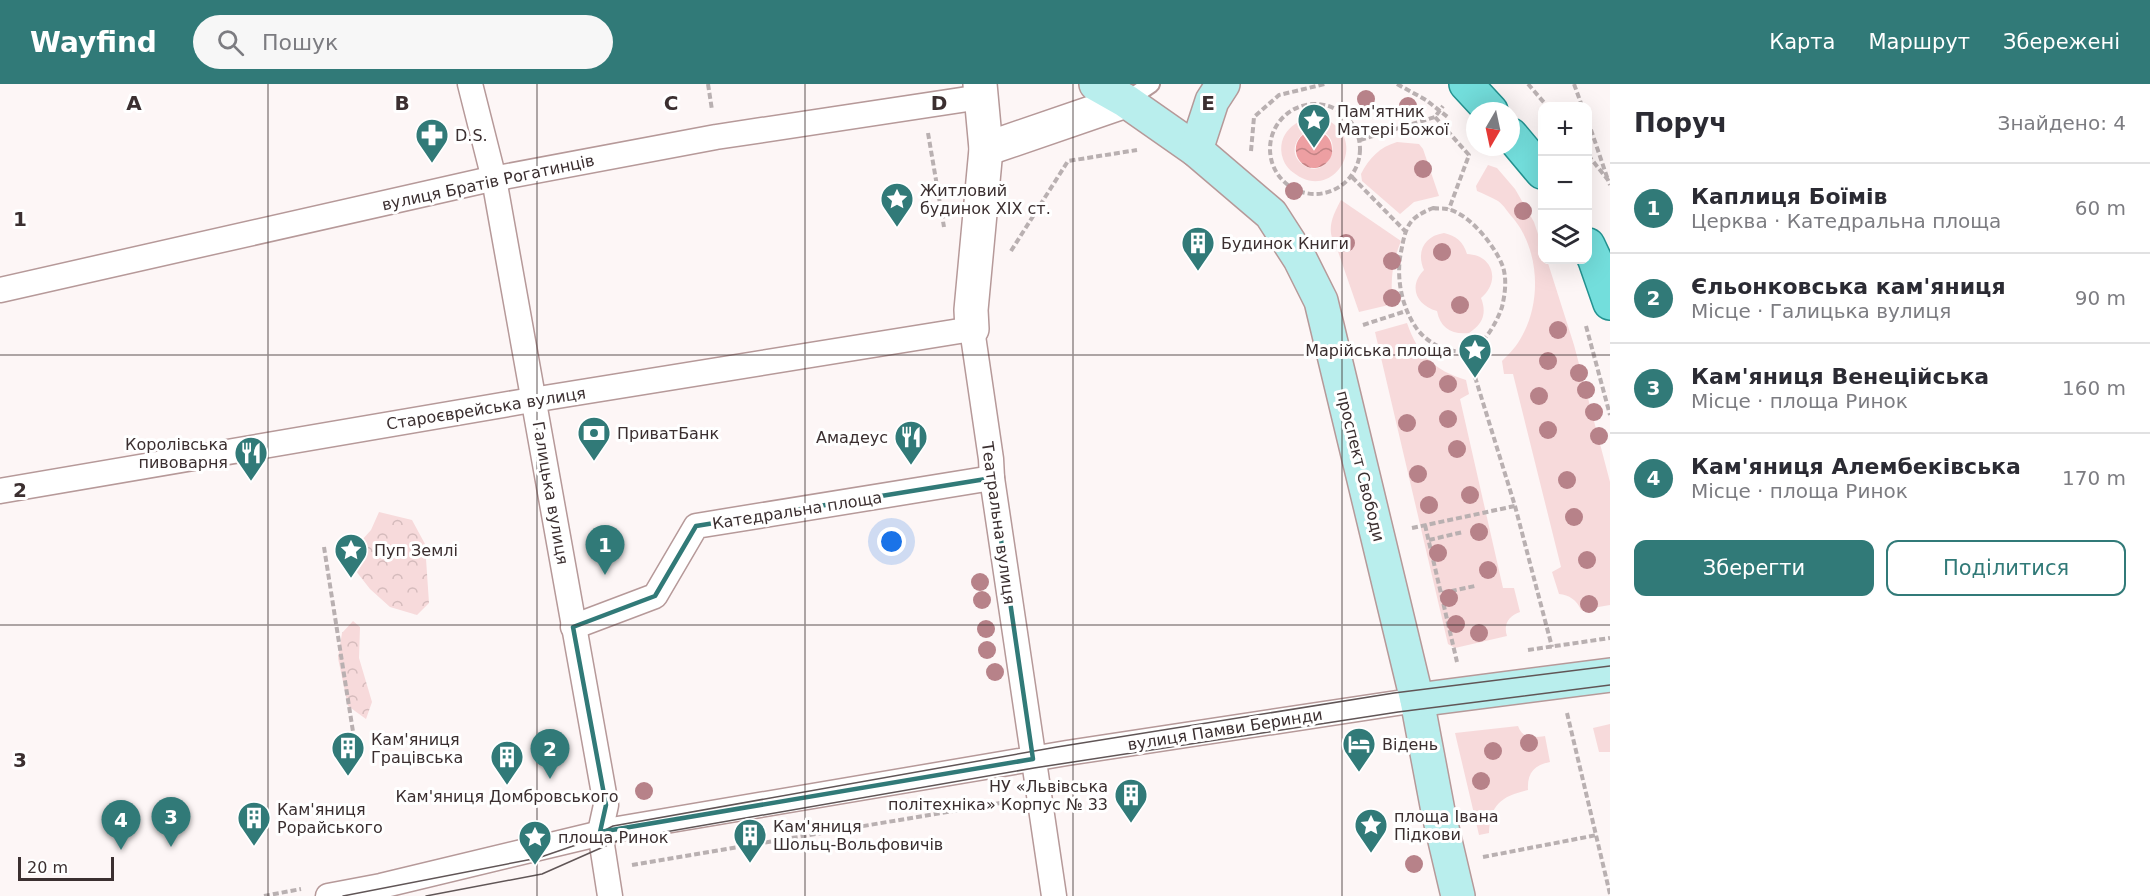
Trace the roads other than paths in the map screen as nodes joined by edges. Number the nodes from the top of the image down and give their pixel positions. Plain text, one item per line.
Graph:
1 (470, 84) edge
2 (1096, 84) edge
3 (1223, 84) edge
4 (1466, 84) edge
5 (980, 90) edge
6 (1139, 93) edge
7 (1483, 102) edge
8 (1520, 146) edge
9 (986, 149) junction
10 (1196, 150) junction
11 (1538, 167) edge
12 (494, 179) junction
13 (1592, 254) edge
14 (0, 290) edge
15 (1597, 311) edge
16 (972, 329) junction
17 (535, 400) junction
18 (992, 478) junction
19 (0, 491) edge
20 (573, 627) junction
21 (1610, 675) edge
22 (1417, 700) junction
23 (1033, 759) junction
24 (600, 832) junction
25 (319, 892) edge
26 (610, 896) edge
27 (1054, 896) edge
28 (1458, 896) edge

1 - 12 street, Галицька вулиця
2 - 6 main road, проспект Свободи
3 - 10 main road
4 - 7 main road
5 - 9 street, Театральна вулиця
5 - 12 street, вулиця Братів Рогатинців
6 - 9 street
6 - 10 main road, проспект Свободи
8 - 11 main road
9 - 16 street, Театральна вулиця
10 - 22 main road, проспект Свободи
12 - 14 street, вулиця Братів Рогатинців
12 - 17 street, Галицька вулиця
13 - 15 main road
16 - 17 street, Староєврейська вулиця
16 - 18 street, Театральна вулиця
17 - 19 street, Староєврейська вулиця
17 - 20 street, Галицька вулиця
18 - 20 street, Катедральна площа
18 - 23 street, Театральна вулиця
20 - 24 street, Галицька вулиця
21 - 22 main road
22 - 23 street, вулиця Памви Беринди
22 - 28 main road, проспект Свободи
23 - 24 street
23 - 27 street, Театральна вулиця
24 - 25 street
24 - 26 street

